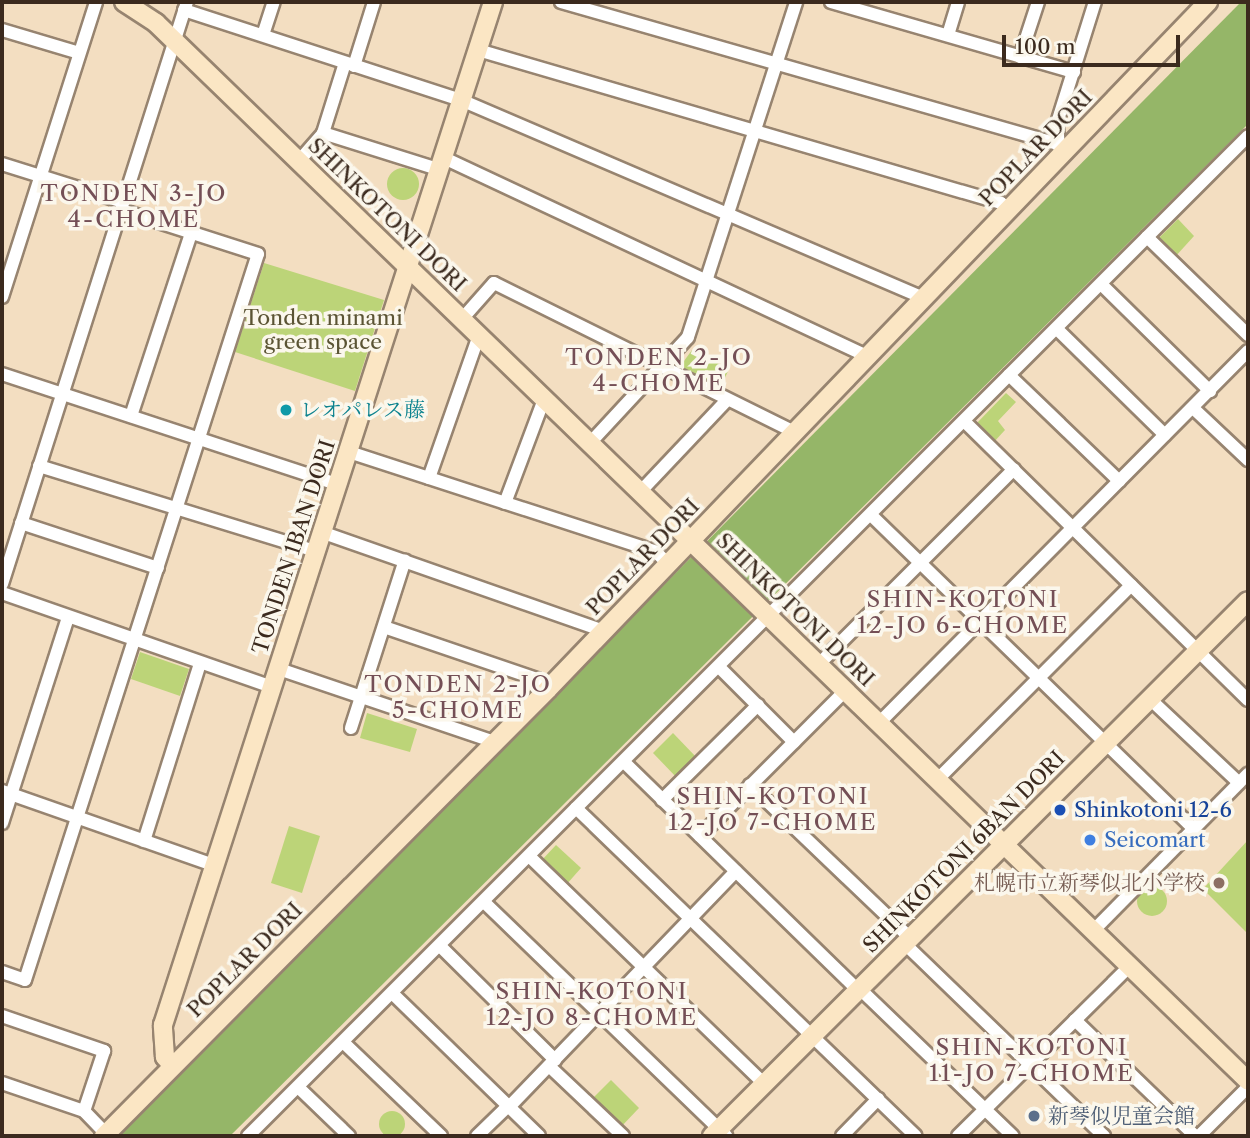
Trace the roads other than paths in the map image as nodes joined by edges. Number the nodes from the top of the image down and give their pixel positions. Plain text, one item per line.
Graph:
1 (96, 2) edge
2 (124, 2) edge
3 (274, 2) edge
4 (374, 2) edge
5 (493, 2) edge
6 (561, 2) edge
7 (796, 2) edge
8 (831, 2) edge
9 (958, 2) edge
10 (1038, 2) edge
11 (1096, 2) edge
12 (1208, 2) edge
13 (186, 6) edge
14 (876, 8) edge
15 (2, 30) edge
16 (948, 35) junction
17 (263, 36) junction
18 (174, 40) junction
19 (478, 50) junction
20 (79, 53) junction
21 (1020, 57) junction
22 (349, 64) junction
23 (776, 64) junction
24 (1074, 72) junction
25 (461, 100) junction
26 (755, 132) junction
27 (323, 133) junction
28 (1246, 143) edge
29 (1059, 147) junction
30 (299, 161) junction
31 (440, 163) junction
32 (2, 164) edge
33 (40, 178) junction
34 (122, 206) junction
35 (1007, 211) junction
36 (728, 213) junction
37 (191, 233) junction
38 (1147, 237) junction
39 (408, 268) junction
40 (706, 279) junction
41 (1101, 284) junction
42 (2, 297) edge
43 (921, 297) junction
44 (462, 319) junction
45 (1057, 329) junction
46 (479, 335) junction
47 (1248, 335) edge
48 (1248, 351) edge
49 (867, 356) junction
50 (660, 367) junction
51 (2, 374) edge
52 (1009, 375) junction
53 (1210, 391) junction
54 (62, 393) junction
55 (544, 399) junction
56 (726, 401) junction
57 (1193, 408) junction
58 (131, 416) junction
59 (964, 421) junction
60 (794, 432) junction
61 (1165, 435) junction
62 (200, 440) junction
63 (590, 443) junction
64 (349, 452) junction
65 (1248, 460) edge
66 (39, 466) junction
67 (1014, 469) junction
68 (429, 478) junction
69 (1119, 481) junction
70 (339, 485) junction
71 (640, 492) junction
72 (505, 503) junction
73 (176, 512) junction
74 (871, 515) junction
75 (21, 523) junction
76 (1073, 527) junction
77 (324, 533) junction
78 (691, 541) junction
79 (318, 552) junction
80 (405, 561) junction
81 (667, 564) junction
82 (920, 564) junction
83 (158, 568) junction
84 (2, 584) edge
85 (1131, 585) junction
86 (2, 593) edge
87 (1248, 601) edge
88 (769, 617) junction
89 (67, 620) junction
90 (978, 620) junction
91 (384, 628) junction
92 (604, 631) junction
93 (134, 642) junction
94 (1198, 651) junction
95 (200, 663) junction
96 (818, 664) junction
97 (719, 667) junction
98 (279, 669) junction
99 (1038, 678) junction
100 (272, 687) junction
101 (548, 689) junction
102 (845, 691) junction
103 (362, 694) junction
104 (1150, 699) junction
105 (1248, 700) edge
106 (758, 705) junction
107 (878, 723) junction
108 (351, 728) dead end
109 (794, 741) junction
110 (495, 742) junction
111 (1105, 744) junction
112 (624, 762) junction
113 (1244, 778) edge
114 (937, 780) junction
115 (750, 785) junction
116 (6, 792) edge
117 (662, 800) junction
118 (576, 808) junction
119 (78, 817) junction
120 (2, 823) edge
121 (1194, 829) junction
122 (700, 836) junction
123 (144, 841) junction
124 (1004, 845) junction
125 (529, 856) junction
126 (216, 866) junction
127 (736, 871) junction
128 (484, 902) junction
129 (690, 918) junction
130 (1093, 931) junction
131 (908, 941) junction
132 (440, 946) junction
133 (1130, 966) junction
134 (643, 967) junction
135 (2, 972) edge
136 (859, 990) junction
137 (392, 993) junction
138 (600, 1014) junction
139 (2, 1016) edge
140 (1075, 1020) junction
141 (813, 1036) junction
142 (343, 1042) junction
143 (552, 1063) junction
144 (172, 1065) junction
145 (1030, 1065) junction
146 (1248, 1081) edge
147 (2, 1083) edge
148 (764, 1084) junction
149 (298, 1087) junction
150 (1248, 1087) edge
151 (878, 1099) junction
152 (509, 1107) junction
153 (985, 1109) junction
154 (84, 1111) junction
155 (719, 1134) edge
156 (105, 1135) edge
157 (252, 1135) edge
158 (349, 1136) edge
159 (441, 1136) edge
160 (477, 1136) edge
161 (539, 1136) edge
162 (623, 1136) edge
163 (842, 1136) edge
164 (916, 1136) edge
165 (958, 1136) edge
166 (1013, 1136) edge
167 (1104, 1136) edge
168 (1197, 1136) edge

1 - 20 street
2 - 18 street, SHINKOTONI DORI
3 - 17 street
4 - 22 street
5 - 19 street, TONDEN 1BAN DORI
6 - 23 street
7 - 23 street
8 - 14 street
9 - 16 street
10 - 21 street
11 - 24 street
12 - 29 street, POPLAR DORI
13 - 17 street
13 - 18 street
14 - 16 street
15 - 20 street
16 - 21 street
17 - 22 street
18 - 30 street, SHINKOTONI DORI
18 - 34 street
19 - 25 street, TONDEN 1BAN DORI
19 - 26 street
20 - 33 street
21 - 24 street
22 - 25 street
22 - 27 street
23 - 26 street
23 - 29 street
24 - 29 street
25 - 31 street, TONDEN 1BAN DORI
25 - 36 street
26 - 35 street
26 - 36 street
27 - 30 street
27 - 31 street
28 - 38 street
29 - 35 street, POPLAR DORI
30 - 39 street, SHINKOTONI DORI
31 - 39 street, TONDEN 1BAN DORI
31 - 40 street
32 - 33 street
33 - 34 street
33 - 42 street
34 - 37 street
34 - 54 street
35 - 43 street, POPLAR DORI
36 - 40 street
36 - 43 street
37 - 58 street
37 - 62 street
38 - 41 street
38 - 47 street
39 - 44 street, SHINKOTONI DORI
39 - 64 street, TONDEN 1BAN DORI
40 - 49 street
40 - 50 street
41 - 45 street
41 - 53 street
43 - 49 street, POPLAR DORI
44 - 46 street, SHINKOTONI DORI
44 - 50 street
45 - 52 street
45 - 61 street
46 - 55 street, SHINKOTONI DORI
46 - 68 street
48 - 53 street
49 - 60 street, POPLAR DORI
50 - 56 street
50 - 63 street
51 - 54 street
52 - 59 street
52 - 69 street
53 - 57 street
54 - 58 street
54 - 66 street
55 - 63 street, SHINKOTONI DORI
55 - 72 street
56 - 60 street
56 - 71 street
57 - 61 street
57 - 65 street
58 - 62 street
59 - 67 street
59 - 74 street
60 - 78 street, POPLAR DORI
61 - 69 street
62 - 70 street
62 - 73 street
63 - 71 street, SHINKOTONI DORI
64 - 68 street
64 - 70 street, TONDEN 1BAN DORI
66 - 73 street
66 - 75 street
67 - 76 street
67 - 82 street
68 - 72 street
69 - 76 street
70 - 77 street, TONDEN 1BAN DORI
71 - 78 street, SHINKOTONI DORI
72 - 81 street
73 - 79 street
73 - 83 street
74 - 82 street
74 - 88 street
75 - 83 street
75 - 84 street
76 - 85 street
76 - 90 street
77 - 79 street, TONDEN 1BAN DORI
77 - 80 street
78 - 81 street, POPLAR DORI
78 - 88 street, SHINKOTONI DORI
79 - 98 street, TONDEN 1BAN DORI
80 - 91 street
80 - 92 street
81 - 92 street, POPLAR DORI
82 - 90 street
82 - 96 street
83 - 93 street
85 - 94 street
85 - 99 street
86 - 89 street
87 - 94 street, SHINKOTONI 6BAN DORI
88 - 96 street, SHINKOTONI DORI
88 - 97 street
89 - 93 street
89 - 116 street
90 - 99 street
90 - 107 street
91 - 101 street
91 - 103 street
92 - 101 street, POPLAR DORI
93 - 95 street
93 - 119 street
94 - 104 street, SHINKOTONI 6BAN DORI
94 - 105 street
95 - 100 street
95 - 123 street
96 - 102 street, SHINKOTONI DORI
97 - 106 street
97 - 112 street
98 - 100 street, TONDEN 1BAN DORI
98 - 103 street
99 - 111 street
99 - 114 street
100 - 126 street, TONDEN 1BAN DORI
101 - 110 street, POPLAR DORI
102 - 107 street, SHINKOTONI DORI
102 - 109 street
103 - 108 street
103 - 110 street
104 - 111 street, SHINKOTONI 6BAN DORI
104 - 113 street
106 - 109 street
106 - 117 street
107 - 114 street, SHINKOTONI DORI
109 - 115 street
110 - 144 street, POPLAR DORI
111 - 121 street
111 - 124 street, SHINKOTONI 6BAN DORI
112 - 117 street
112 - 118 street
113 - 121 street
114 - 124 street, SHINKOTONI DORI
115 - 122 street
115 - 131 street
116 - 119 street
116 - 120 street
117 - 122 street
118 - 125 street
118 - 129 street
119 - 123 street
119 - 135 street
121 - 130 street
122 - 127 street
123 - 126 street
124 - 130 street, SHINKOTONI DORI
124 - 131 street, SHINKOTONI 6BAN DORI
125 - 128 street
125 - 134 street
126 - 144 street, TONDEN 1BAN DORI
127 - 129 street
127 - 136 street
128 - 132 street
128 - 138 street
129 - 134 street
129 - 141 street
130 - 133 street, SHINKOTONI DORI
131 - 136 street, SHINKOTONI 6BAN DORI
131 - 145 street
132 - 137 street
132 - 143 street
133 - 140 street
133 - 146 street, SHINKOTONI DORI
134 - 138 street
134 - 148 street
136 - 141 street, SHINKOTONI 6BAN DORI
136 - 153 street
137 - 142 street
137 - 152 street
138 - 143 street
138 - 155 street
139 - 154 street
140 - 145 street
140 - 168 street
141 - 148 street, SHINKOTONI 6BAN DORI
141 - 151 street
142 - 149 street
142 - 159 street
143 - 152 street
143 - 162 street
144 - 156 street, POPLAR DORI
145 - 153 street
145 - 167 street
147 - 154 street
148 - 155 street, SHINKOTONI 6BAN DORI
149 - 157 street
149 - 158 street
150 - 168 street
151 - 163 street
151 - 164 street
152 - 160 street
152 - 161 street
153 - 165 street
153 - 166 street
154 - 156 street

